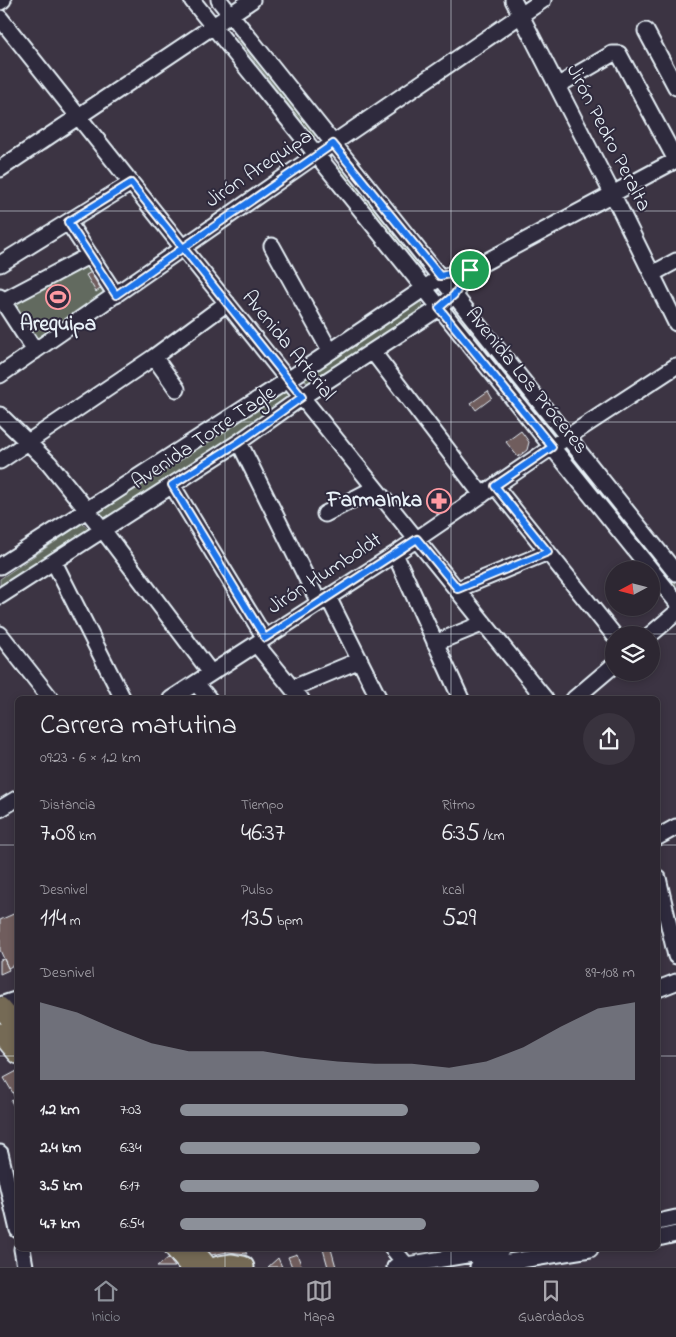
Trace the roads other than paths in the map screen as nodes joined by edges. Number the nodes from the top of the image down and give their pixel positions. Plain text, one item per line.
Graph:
1 (4, 0) edge
2 (192, 0) edge
3 (219, 0) edge
4 (252, 0) edge
5 (514, 0) edge
6 (543, 0) edge
7 (0, 2) edge
8 (230, 14) junction
9 (521, 15) junction
10 (0, 18) edge
11 (212, 26) junction
12 (646, 31) dead end
13 (557, 86) junction
14 (676, 87) edge
15 (78, 116) junction
16 (333, 144) junction
17 (316, 154) junction
18 (676, 160) edge
19 (0, 169) edge
20 (131, 183) junction
21 (612, 194) junction
22 (68, 222) junction
23 (272, 246) dead end
24 (183, 248) junction
25 (90, 255) junction
26 (676, 261) edge
27 (0, 264) edge
28 (470, 270) junction
29 (652, 274) junction
30 (440, 276) junction
31 (423, 288) junction
32 (116, 295) junction
33 (454, 295) junction
34 (1, 299) edge
35 (227, 303) junction
36 (439, 308) junction
37 (676, 323) edge
38 (35, 351) junction
39 (330, 351) junction
40 (373, 352) junction
41 (154, 357) junction
42 (676, 366) edge
43 (0, 375) edge
44 (288, 380) junction
45 (177, 389) dead end
46 (302, 397) junction
47 (0, 414) edge
48 (567, 438) junction
49 (28, 442) junction
50 (239, 442) junction
51 (552, 447) junction
52 (0, 461) edge
53 (172, 485) junction
54 (375, 488) junction
55 (488, 491) junction
56 (87, 510) junction
57 (325, 514) dead end
58 (103, 530) junction
59 (417, 539) junction
60 (548, 552) junction
61 (395, 554) junction
62 (54, 562) junction
63 (0, 566) edge
64 (676, 573) edge
65 (458, 589) junction
66 (0, 596) edge
67 (324, 600) junction
68 (676, 602) edge
69 (676, 613) edge
70 (484, 623) junction
71 (607, 626) edge
72 (660, 627) edge
73 (0, 634) edge
74 (261, 641) junction
75 (436, 644) junction
76 (360, 660) junction
77 (210, 673) junction
78 (605, 673) edge
79 (196, 683) junction
80 (297, 693) edge
81 (49, 696) edge
82 (121, 696) edge
83 (176, 696) edge
84 (207, 696) edge
85 (378, 696) edge
86 (460, 696) edge
87 (543, 696) edge
88 (578, 696) edge
89 (15, 800) edge
90 (0, 810) edge
91 (676, 827) edge
92 (660, 836) edge
93 (660, 887) edge
94 (676, 956) edge
95 (676, 982) edge
96 (660, 987) edge
97 (15, 1000) edge
98 (0, 1006) edge
99 (15, 1024) edge
100 (0, 1033) edge
101 (15, 1050) edge
102 (5, 1162) edge
103 (15, 1214) edge
104 (676, 1218) edge
105 (660, 1222) edge
106 (676, 1234) edge
107 (660, 1238) edge
108 (22, 1251) edge
109 (177, 1251) edge
110 (195, 1251) edge
111 (394, 1251) edge
112 (489, 1251) edge
113 (580, 1251) edge
114 (550, 1257) edge
115 (25, 1266) edge
116 (403, 1266) edge
117 (190, 1267) edge
118 (208, 1267) edge
119 (219, 1267) edge
120 (243, 1267) edge
121 (478, 1267) edge

1 - 7 street
2 - 11 street, Avenida Los Próceres
3 - 8 street, Avenida Los Próceres
4 - 8 street
5 - 9 street, Jirón Pedro Peralta
6 - 9 street, Jirón Arequipa
8 - 11 street
8 - 16 street, Avenida Los Próceres
9 - 13 street, Jirón Pedro Peralta
9 - 16 street, Jirón Arequipa
10 - 15 street, Avenida Arterial
11 - 15 street
11 - 17 street, Avenida Los Próceres
12 - 14 street
13 - 18 street
13 - 21 street, Jirón Pedro Peralta
15 - 19 street
15 - 20 street, Avenida Arterial
16 - 17 street, Jirón Arequipa
16 - 30 street, Avenida Los Próceres
17 - 24 street, Jirón Arequipa
17 - 31 street, Avenida Los Próceres
18 - 21 street, Avenida Torre Tagle
20 - 22 street
20 - 24 street, Avenida Arterial
21 - 28 street, Avenida Torre Tagle
21 - 29 street, Jirón Pedro Peralta
22 - 25 street
22 - 27 street
23 - 39 street
24 - 32 street, Jirón Arequipa
24 - 35 street, Avenida Arterial
25 - 32 street
25 - 34 street
26 - 29 street
28 - 30 street, Avenida Torre Tagle
28 - 33 street, Avenida Torre Tagle
29 - 37 street, Jirón Pedro Peralta
30 - 31 street, Avenida Torre Tagle
30 - 33 street, Avenida Los Próceres
31 - 36 street, Avenida Los Próceres
31 - 39 street, Avenida Torre Tagle
32 - 38 street, Jirón Arequipa
33 - 36 street, Avenida Torre Tagle
33 - 48 street, Avenida Los Próceres
34 - 38 street
35 - 41 street
35 - 44 street, Avenida Arterial
36 - 40 street, Avenida Torre Tagle
36 - 51 street, Avenida Los Próceres
38 - 43 street, Jirón Arequipa
39 - 44 street, Avenida Torre Tagle
40 - 46 street, Avenida Torre Tagle
40 - 55 street
41 - 45 street
41 - 49 street
42 - 48 street, Jirón Humboldt
44 - 46 street, Avenida Arterial
44 - 56 street, Avenida Torre Tagle
46 - 50 street, Avenida Torre Tagle
46 - 54 street, Avenida Arterial
47 - 49 street
48 - 51 street, Jirón Humboldt
48 - 64 street, Avenida Los Próceres
49 - 52 street
49 - 56 street
50 - 53 street, Avenida Torre Tagle
50 - 67 street
51 - 55 street, Jirón Humboldt
51 - 68 street, Avenida Los Próceres
53 - 58 street, Avenida Torre Tagle
53 - 74 street
54 - 57 street
54 - 59 street, Avenida Arterial
55 - 59 street, Jirón Humboldt
55 - 60 street
56 - 58 street
56 - 63 street, Avenida Torre Tagle
58 - 62 street, Avenida Torre Tagle
58 - 77 street
59 - 61 street, Jirón Humboldt
59 - 65 street, Avenida Arterial
60 - 65 street
60 - 71 street
61 - 67 street, Jirón Humboldt
61 - 75 street
62 - 66 street, Avenida Torre Tagle
62 - 82 street
65 - 70 street, Avenida Arterial
67 - 74 street, Jirón Humboldt
67 - 76 street
69 - 72 street
70 - 75 street
70 - 87 street, Avenida Arterial
73 - 81 street
74 - 77 street, Jirón Humboldt
74 - 80 street
75 - 86 street
76 - 80 street
76 - 85 street
77 - 79 street, Jirón Humboldt
78 - 88 street
79 - 83 street, Jirón Humboldt
79 - 84 street
89 - 90 street
91 - 92 street
93 - 94 street
95 - 96 street
97 - 98 street
98 - 99 main road
100 - 101 main road
102 - 103 street
104 - 105 street
106 - 107 street
108 - 115 street
109 - 117 main road
110 - 118 main road
111 - 116 street
112 - 116 street
113 - 114 street
114 - 121 street
119 - 120 highway

